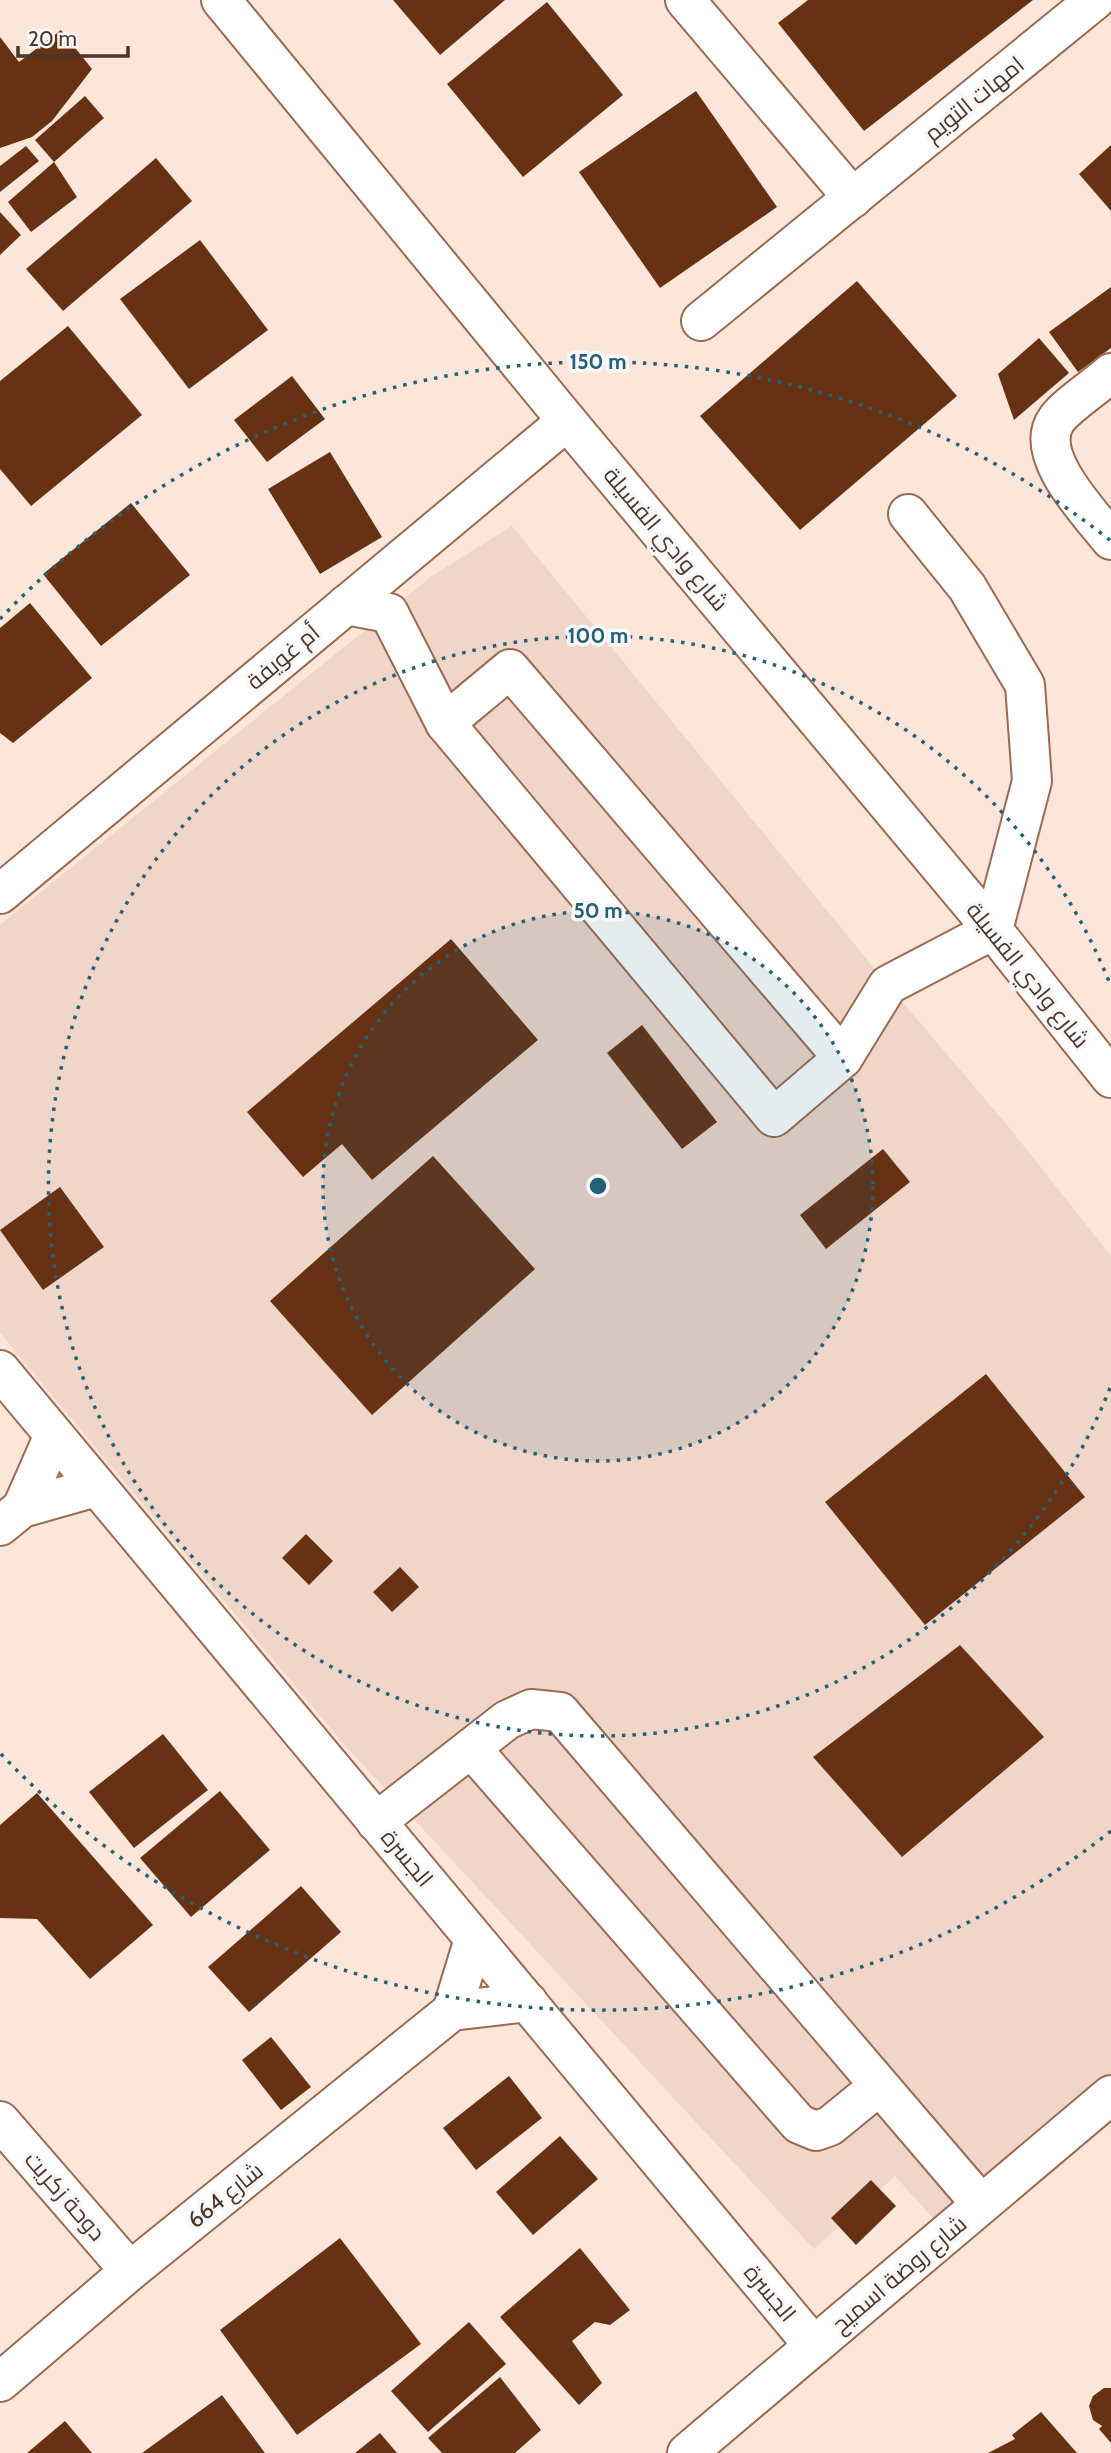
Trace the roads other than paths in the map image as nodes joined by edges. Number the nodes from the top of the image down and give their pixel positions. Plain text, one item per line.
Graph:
1 (221, 0) edge
2 (685, 0) edge
3 (1095, 0) edge
4 (853, 198) junction
5 (701, 321) dead end
6 (1111, 373) edge
7 (567, 421) junction
8 (908, 514) dead end
9 (1111, 540) edge
10 (346, 605) junction
11 (445, 723) junction
12 (0, 894) edge
13 (993, 930) junction
14 (843, 1058) junction
15 (1111, 1078) edge
16 (0, 1370) edge
17 (54, 1435) junction
18 (96, 1487) junction
19 (11, 1517) edge
20 (471, 1748) junction
21 (376, 1822) junction
22 (474, 1939) junction
23 (528, 2002) junction
24 (452, 2011) junction
25 (879, 2086) junction
26 (1111, 2095) edge
27 (0, 2121) edge
28 (981, 2204) junction
29 (130, 2271) junction
30 (814, 2346) junction
31 (0, 2382) edge
32 (687, 2453) edge

1 - 7 street, شارع وادي الفسيلة
2 - 4 street
3 - 4 street, امهات التويم
4 - 5 street, امهات التويم
6 - 9 street
7 - 10 street, أم غويفة
7 - 13 street, شارع وادي الفسيلة
8 - 13 street
10 - 11 street
10 - 12 street, أم غويفة
11 - 14 street
11 - 14 street
13 - 14 street
13 - 15 street, شارع وادي الفسيلة
16 - 17 street, الجسرة
17 - 18 street, الجسرة
17 - 19 street
18 - 19 street
18 - 21 street, الجسرة
20 - 21 street
20 - 25 street
20 - 25 street
21 - 22 street, الجسرة
22 - 23 street, الجسرة
22 - 24 street
23 - 24 street
23 - 30 street, الجسرة
24 - 29 street, شارع 664
25 - 28 street
26 - 28 street, شارع روضة اسميح
27 - 29 street, دوحة زكريت
28 - 30 street, شارع روضة اسميح
29 - 31 street, شارع 664
30 - 32 street, شارع روضة اسميح

